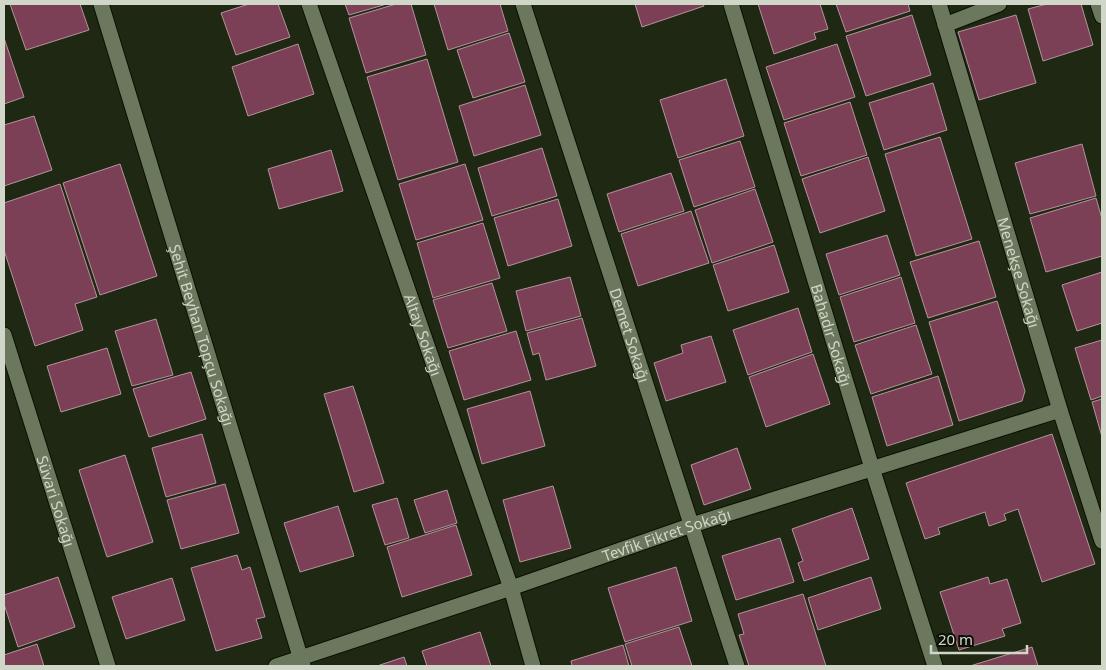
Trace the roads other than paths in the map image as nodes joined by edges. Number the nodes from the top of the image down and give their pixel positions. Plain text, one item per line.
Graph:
1 (101, 4) edge
2 (309, 4) edge
3 (523, 4) edge
4 (731, 4) edge
5 (939, 4) edge
6 (1000, 4) edge
7 (1098, 4) edge
8 (1102, 16) edge
9 (945, 25) junction
10 (4, 335) edge
11 (1060, 410) junction
12 (872, 468) junction
13 (692, 525) junction
14 (1102, 541) edge
15 (511, 588) junction
16 (301, 662) edge
17 (108, 666) edge
18 (276, 666) edge
19 (533, 666) edge
20 (737, 666) edge
21 (935, 666) edge

1 - 16 street, Şehit Beyhan Topçu Sokağı
2 - 15 street, Altay Sokağı
3 - 13 street, Demet Sokağı
4 - 12 street, Bahadır Sokağı
5 - 9 street, Menekşe Sokağı
6 - 9 street
7 - 8 street
9 - 11 street, Menekşe Sokağı
10 - 17 street, Süvari Sokağı
11 - 12 street, Tevfik Fikret Sokağı
11 - 14 street, Menekşe Sokağı
12 - 13 street, Tevfik Fikret Sokağı
12 - 21 street, Bahadır Sokağı
13 - 15 street, Tevfik Fikret Sokağı
13 - 20 street, Demet Sokağı
15 - 16 street, Tevfik Fikret Sokağı
15 - 19 street, Altay Sokağı
16 - 18 street, Tevfik Fikret Sokağı

